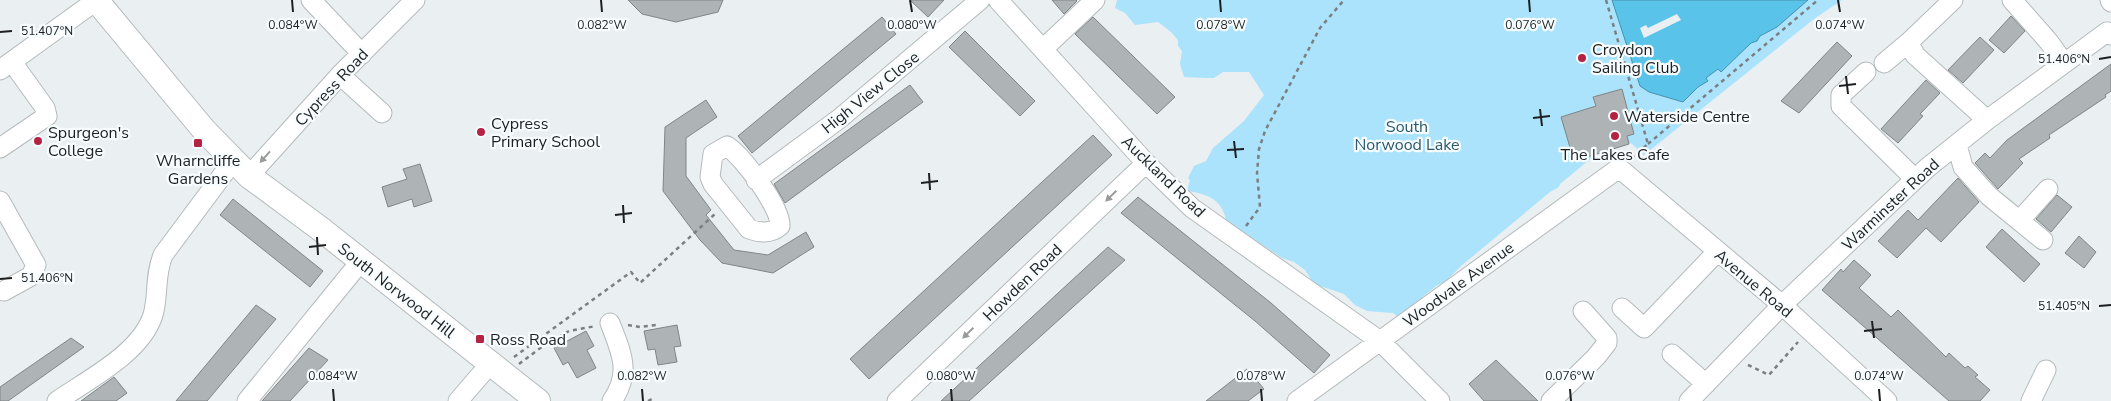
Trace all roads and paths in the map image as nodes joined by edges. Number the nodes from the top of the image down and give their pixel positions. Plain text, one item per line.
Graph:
1 (96, 0) edge
2 (311, 0) edge
3 (980, 0) edge
4 (998, 0) edge
5 (1095, 0) edge
6 (1344, 0) edge
7 (1606, 0) edge
8 (1818, 0) edge
9 (1953, 0) edge
10 (2012, 0) edge
11 (407, 3) edge
12 (2110, 32) edge
13 (1909, 42) junction
14 (1043, 48) junction
15 (362, 54) junction
16 (1884, 62) dead end
17 (2064, 64) junction
18 (6, 66) edge
19 (1866, 72) dead end
20 (340, 75) junction
21 (382, 113) dead end
22 (1986, 120) junction
23 (1648, 144) junction
24 (1957, 145) junction
25 (0, 148) edge
26 (1146, 162) junction
27 (1619, 168) junction
28 (241, 169) junction
29 (756, 180) junction
30 (1915, 180) junction
31 (2048, 189) dead end
32 (0, 201) edge
33 (727, 203) junction
34 (2020, 220) junction
35 (1237, 239) junction
36 (2043, 240) dead end
37 (1717, 252) junction
38 (361, 261) junction
39 (4, 291) dead end
40 (1782, 305) junction
41 (1622, 308) dead end
42 (1583, 311) dead end
43 (610, 322) dead end
44 (1809, 330) junction
45 (569, 331) dead end
46 (1380, 340) junction
47 (1672, 354) dead end
48 (1732, 357) junction
49 (497, 369) junction
50 (2046, 370) dead end
51 (1706, 384) junction
52 (652, 399) dead end
53 (58, 401) edge
54 (247, 401) edge
55 (458, 401) edge
56 (538, 401) edge
57 (612, 401) edge
58 (648, 401) edge
59 (897, 401) edge
60 (1297, 401) edge
61 (1440, 401) edge
62 (1551, 401) edge
63 (1689, 401) edge
64 (1887, 401) edge
65 (2031, 401) edge

1 - 18 street
1 - 28 main road, South Norwood Hill
2 - 15 street
3 - 29 street, High View Close
4 - 14 street, Auckland Road
5 - 14 street
6 - 35 path
7 - 23 path
8 - 23 path
9 - 13 street
10 - 17 street
11 - 15 street, Cypress Road
12 - 17 street, Warminster Road
13 - 16 street
13 - 22 street
14 - 26 street, Auckland Road
15 - 20 street, Cypress Road
17 - 22 street, Warminster Road
18 - 25 street
19 - 30 street
20 - 21 street
20 -> 28 street, Cypress Road
22 - 24 street, Warminster Road
23 - 27 path
24 - 30 street, Warminster Road
24 - 34 street
26 - 35 street, Auckland Road
26 -> 59 street, Howden Road
27 - 37 street, Avenue Road
27 - 46 street, Woodvale Avenue
28 - 38 main road, South Norwood Hill
28 - 53 street
29 - 33 street
29 - 33 street
30 - 40 street, Warminster Road
31 - 34 street
32 - 39 street
33 - 49 path
34 - 36 street
35 - 46 street, Auckland Road
37 - 40 street, Avenue Road
37 - 41 street
38 - 49 main road, South Norwood Hill
38 - 54 street
40 - 44 street, Avenue Road
40 - 48 street, Warminster Road
42 - 62 street
43 - 57 street
44 - 48 path
44 - 64 street, Avenue Road
45 - 49 path
46 - 60 street, Woodvale Avenue
46 - 61 street, Auckland Road
47 - 51 street
48 - 51 street, Warminster Road
49 - 55 street
49 - 56 main road, South Norwood Hill
50 - 65 street
51 - 63 street, Warminster Road
52 - 58 path

